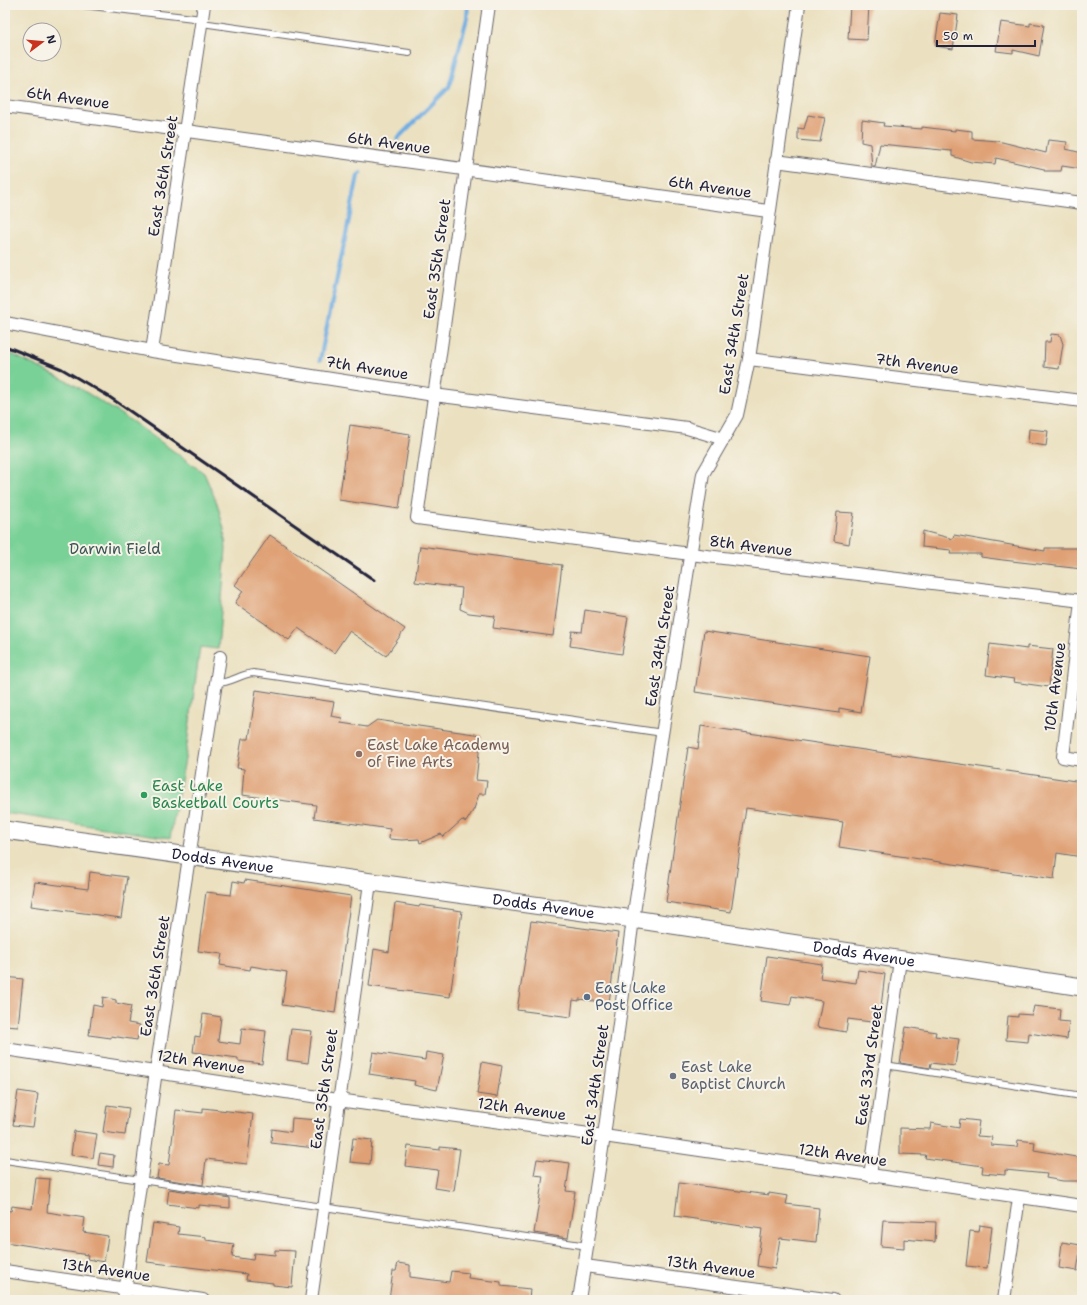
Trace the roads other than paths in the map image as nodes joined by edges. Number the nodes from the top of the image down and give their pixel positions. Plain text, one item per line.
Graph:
1 (83, 5) edge
2 (204, 5) edge
3 (489, 5) edge
4 (799, 5) edge
5 (202, 21) junction
6 (409, 52) dead end
7 (5, 106) edge
8 (186, 130) junction
9 (776, 161) junction
10 (466, 169) junction
11 (1082, 203) edge
12 (768, 211) junction
13 (5, 323) edge
14 (152, 351) junction
15 (748, 359) junction
16 (434, 395) junction
17 (1082, 401) edge
18 (724, 439) junction
19 (417, 518) joint
20 (690, 554) junction
21 (1082, 601) edge
22 (220, 657) dead end
23 (216, 683) junction
24 (663, 733) junction
25 (1082, 760) edge
26 (5, 830) edge
27 (190, 856) junction
28 (370, 883) junction
29 (633, 919) junction
30 (900, 960) junction
31 (1082, 987) edge
32 (5, 1049) edge
33 (885, 1065) junction
34 (156, 1071) junction
35 (1082, 1096) edge
36 (338, 1100) junction
37 (604, 1136) junction
38 (5, 1160) edge
39 (870, 1176) junction
40 (141, 1181) junction
41 (1019, 1198) junction
42 (323, 1206) junction
43 (1082, 1206) edge
44 (588, 1246) junction
45 (585, 1266) junction
46 (5, 1272) edge
47 (125, 1294) edge
48 (203, 1300) edge
49 (311, 1300) edge
50 (579, 1300) edge
51 (833, 1300) edge
52 (1004, 1300) edge

1 - 5 lane
2 - 5 street, East 36th Street
3 - 10 street, East 35th Street
4 - 9 street, East 34th Street
5 - 6 lane
5 - 8 street, East 36th Street
7 - 8 street, 6th Avenue
8 - 10 street, 6th Avenue
8 - 14 street, East 36th Street
9 - 11 street
9 - 12 street, East 34th Street
10 - 12 street, 6th Avenue
10 - 16 street, East 35th Street
12 - 15 street, East 34th Street
13 - 14 street, 7th Avenue
14 - 16 street, 7th Avenue
15 - 17 street, 7th Avenue
15 - 18 street, East 34th Street
16 - 18 street, 7th Avenue
16 - 19 street, East 35th Street
18 - 20 street, East 34th Street
19 - 20 street, 8th Avenue
20 - 21 street, 8th Avenue
20 - 24 street, East 34th Street
21 - 25 street, 10th Avenue
22 - 23 street, East 36th Street
23 - 24 lane
23 - 27 street, East 36th Street
24 - 29 street, East 34th Street
26 - 27 street, Dodds Avenue
27 - 28 street, Dodds Avenue
27 - 34 street, East 36th Street
28 - 29 street, Dodds Avenue
28 - 36 street, East 35th Street
29 - 30 street, Dodds Avenue
29 - 37 street, East 34th Street
30 - 31 street, Dodds Avenue
30 - 33 street, East 33rd Street
32 - 34 street, 12th Avenue
33 - 35 lane
33 - 39 street, East 33rd Street
34 - 36 street, 12th Avenue
34 - 40 street, East 36th Street
36 - 37 street, 12th Avenue
36 - 42 street, East 35th Street
37 - 39 street, 12th Avenue
37 - 44 street, East 34th Street
38 - 40 lane
39 - 41 street, 12th Avenue
40 - 42 lane
40 - 47 street, East 36th Street
41 - 43 street, 12th Avenue
41 - 52 street
42 - 44 lane
42 - 49 street, East 35th Street
44 - 45 street, East 34th Street
45 - 50 street, East 34th Street
45 - 51 street, 13th Avenue
46 - 47 street, 13th Avenue
47 - 48 street, 13th Avenue

